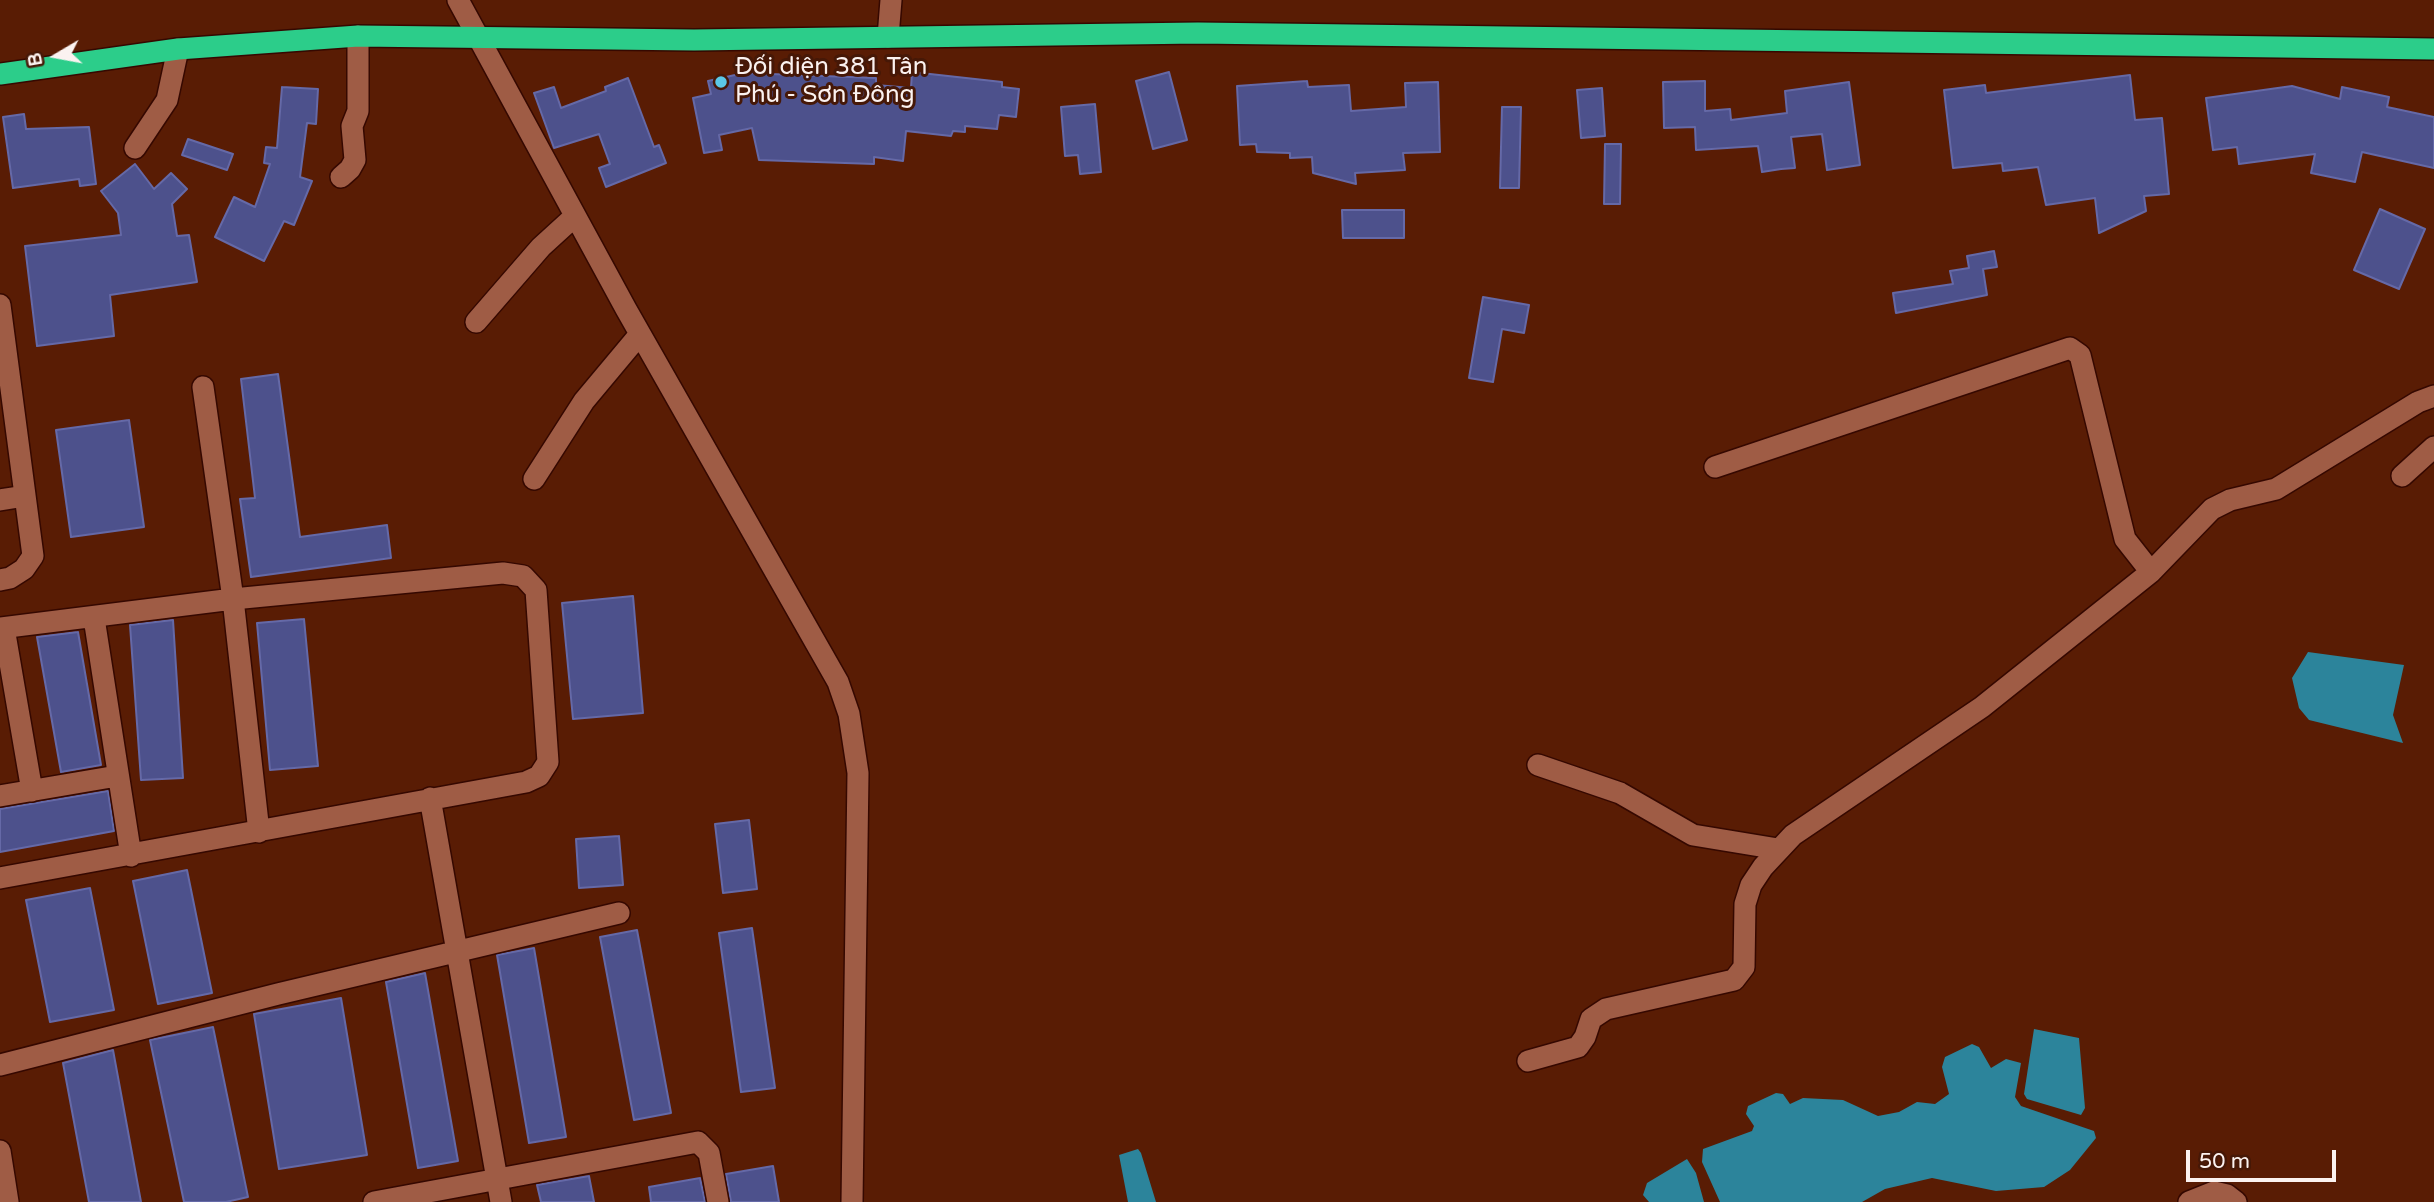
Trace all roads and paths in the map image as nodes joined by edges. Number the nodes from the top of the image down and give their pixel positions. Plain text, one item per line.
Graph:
1 (458, 0) edge
2 (891, 0) edge
3 (358, 36) junction
4 (888, 37) junction
5 (480, 38) junction
6 (178, 49) junction
7 (2434, 49) edge
8 (0, 74) edge
9 (135, 148) dead end
10 (341, 177) dead end
11 (575, 216) junction
12 (0, 305) edge
13 (476, 322) dead end
14 (640, 334) junction
15 (203, 387) dead end
16 (2434, 396) edge
17 (2434, 447) edge
18 (1715, 467) dead end
19 (2402, 476) dead end
20 (534, 479) dead end
21 (25, 496) junction
22 (0, 500) edge
23 (2151, 572) junction
24 (0, 580) edge
25 (233, 599) junction
26 (94, 618) junction
27 (2, 628) edge
28 (1538, 765) dead end
29 (117, 776) junction
30 (32, 791) junction
31 (0, 796) edge
32 (430, 798) junction
33 (259, 832) junction
34 (1778, 849) junction
35 (131, 856) junction
36 (0, 878) edge
37 (620, 913) dead end
38 (457, 951) junction
39 (1528, 1060) dead end
40 (0, 1065) edge
41 (0, 1151) edge
42 (497, 1179) junction
43 (8, 1202) edge
44 (374, 1202) edge
45 (501, 1202) edge
46 (718, 1202) edge
47 (852, 1202) edge
48 (2189, 1202) edge
49 (2236, 1202) edge

1 - 5 street
2 - 4 street
3 - 5 highway
3 - 6 highway
3 - 10 street
4 - 5 highway
4 - 7 highway
5 - 11 street
6 - 8 highway
6 - 9 street
11 - 13 street
11 - 14 street
12 - 21 street
14 - 20 street
14 - 47 street
15 - 25 street
16 - 23 street
17 - 19 street
18 - 23 street
21 - 22 street
21 - 24 street
23 - 34 street
25 - 26 street
25 - 32 street
25 - 33 street
26 - 27 street
26 - 29 street
27 - 30 street
28 - 34 street
29 - 30 street
29 - 35 street
30 - 31 street
32 - 33 street
32 - 38 street
33 - 35 street
34 - 39 street
35 - 36 street
37 - 38 street
38 - 40 street
38 - 42 street
41 - 43 street
42 - 44 street
42 - 45 street
42 - 46 street
48 - 49 street

